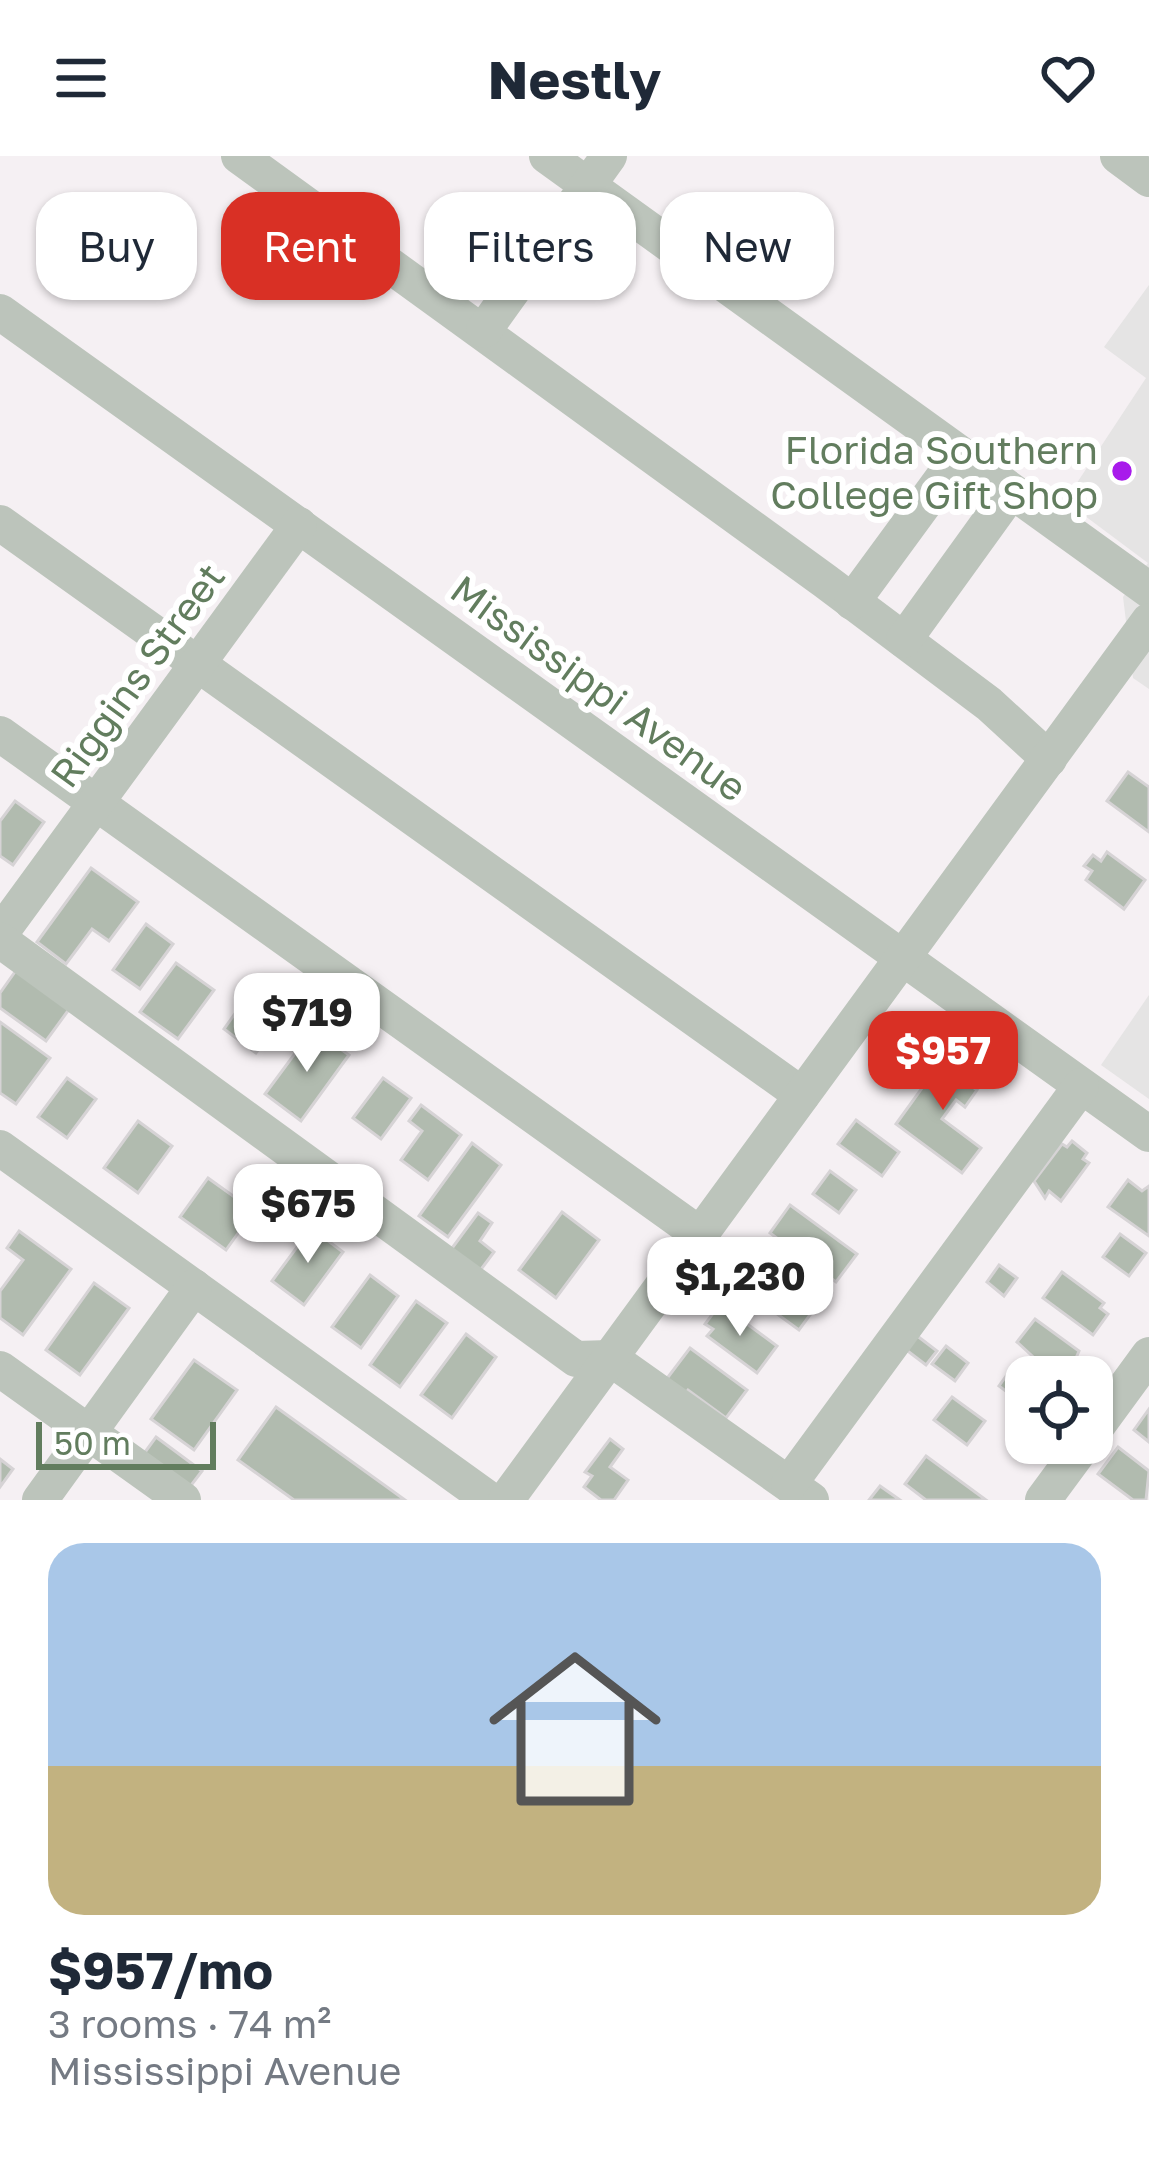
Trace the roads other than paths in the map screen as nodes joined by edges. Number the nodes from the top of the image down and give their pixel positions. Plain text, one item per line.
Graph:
1 (238, 156) edge
2 (547, 156) edge
3 (1118, 156) edge
4 (598, 171) edge
5 (1149, 179) edge
6 (0, 312) edge
7 (484, 330) junction
8 (959, 456) junction
9 (1010, 494) junction
10 (0, 523) edge
11 (299, 525) junction
12 (1149, 590) edge
13 (852, 602) junction
14 (1149, 621) edge
15 (904, 640) junction
16 (197, 664) junction
17 (0, 734) edge
18 (1049, 759) junction
19 (96, 802) junction
20 (0, 937) edge
21 (905, 958) junction
22 (1082, 1086) junction
23 (802, 1095) junction
24 (1149, 1134) edge
25 (0, 1148) edge
26 (699, 1234) junction
27 (194, 1287) junction
28 (1149, 1355) edge
29 (610, 1358) junction
30 (0, 1369) edge
31 (1113, 1404) edge
32 (88, 1431) junction
33 (1070, 1464) edge
34 (136, 1486) edge
35 (800, 1492) edge
36 (40, 1500) edge
37 (183, 1500) edge
38 (490, 1500) edge
39 (506, 1500) edge
40 (1043, 1500) edge

1 - 7 street
2 - 4 street
3 - 5 street
4 - 7 street
4 - 8 street
6 - 11 street, Mississippi Avenue
7 - 13 street
8 - 9 street
8 - 13 street
9 - 12 street
9 - 15 street
10 - 16 street
11 - 16 street, Riggins Street
11 - 21 street, Mississippi Avenue
13 - 15 street
14 - 18 street
15 - 18 street
16 - 19 street, Riggins Street
16 - 23 street
17 - 19 street
18 - 21 street
19 - 20 street, Riggins Street
19 - 26 street
20 - 29 street
21 - 22 street, Mississippi Avenue
21 - 23 street
22 - 24 street, Mississippi Avenue
22 - 35 street
23 - 26 street
25 - 27 street
26 - 29 street
27 - 32 street
27 - 38 street
28 - 31 street
29 - 35 street
29 - 39 street
30 - 32 street
32 - 34 street
32 - 36 street
33 - 40 street
34 - 37 street

